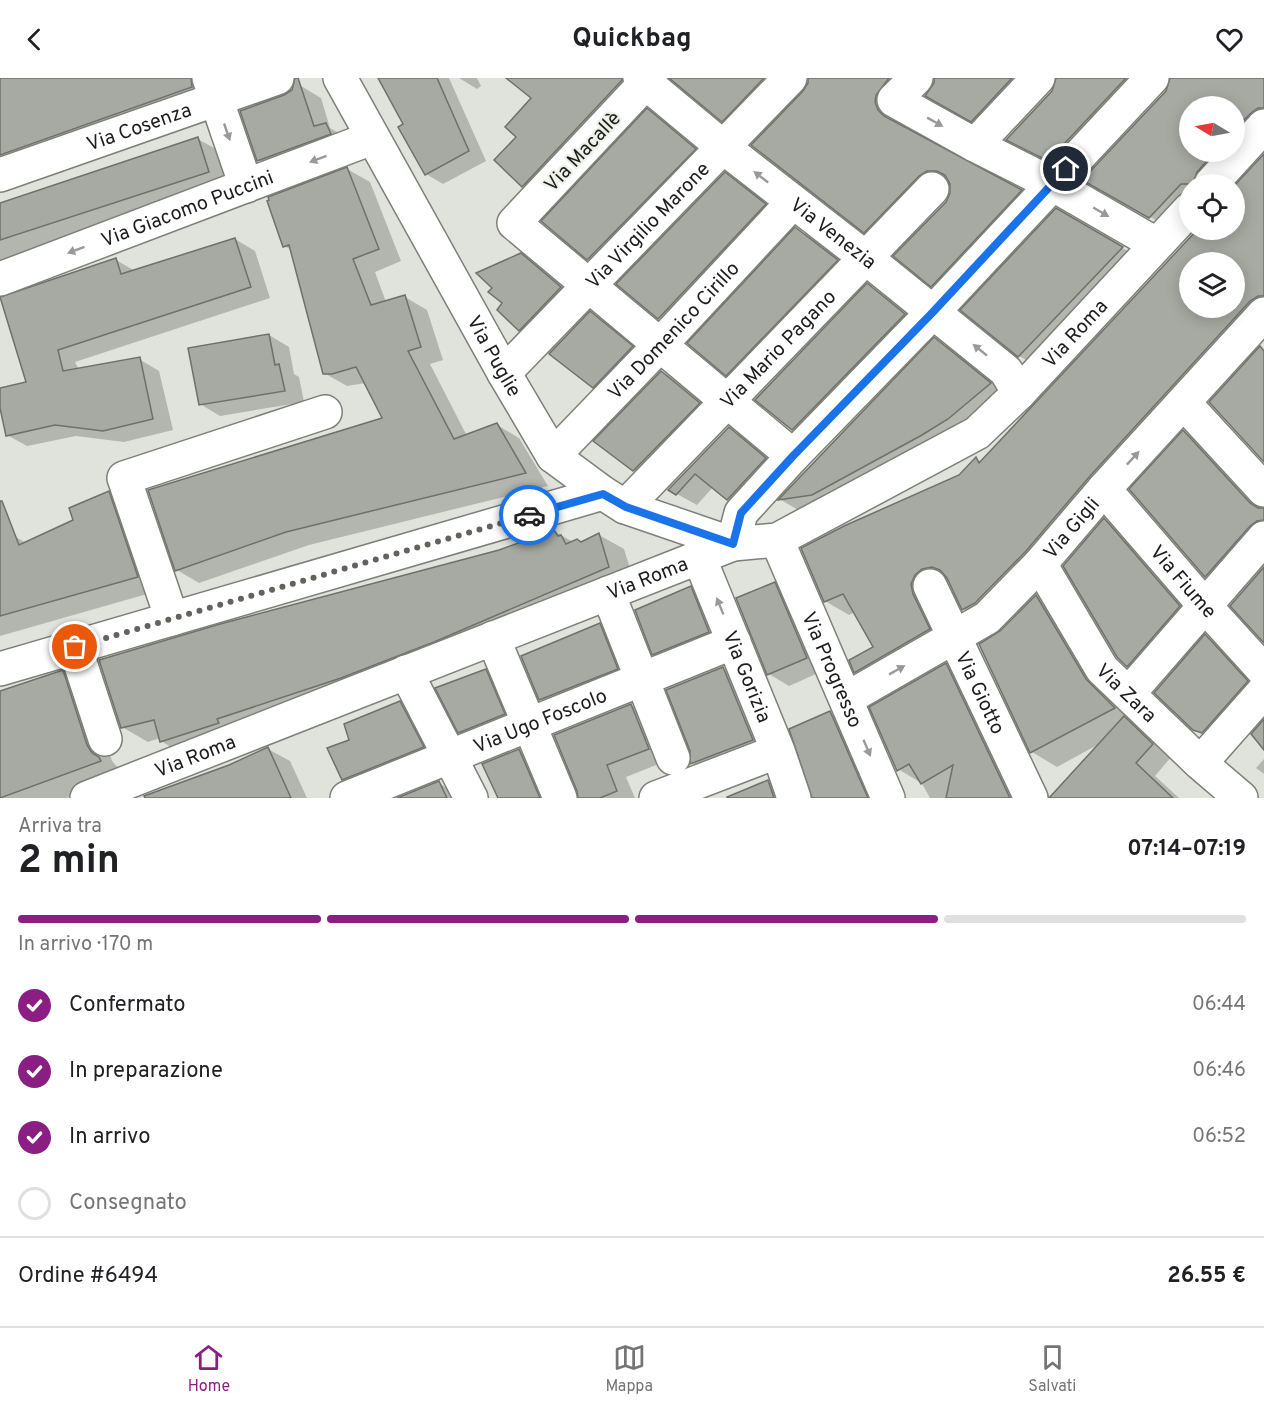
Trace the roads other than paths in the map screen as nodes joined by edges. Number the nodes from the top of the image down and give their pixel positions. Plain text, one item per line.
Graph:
1 (277, 78) edge
2 (340, 78) edge
3 (790, 78) edge
4 (1038, 78) edge
5 (1152, 78) edge
6 (645, 80) edge
7 (213, 89) edge
8 (905, 89) edge
9 (1264, 126) edge
10 (372, 138) junction
11 (975, 145) junction
12 (723, 147) junction
13 (1220, 174) edge
14 (0, 175) edge
15 (1052, 184) junction
16 (246, 186) junction
17 (932, 189) dead end
18 (792, 202) junction
19 (1179, 220) edge
20 (1156, 244) junction
21 (866, 258) junction
22 (0, 279) edge
23 (589, 286) junction
24 (933, 312) junction
25 (1263, 319) edge
26 (660, 345) junction
27 (504, 373) junction
28 (1019, 393) junction
29 (727, 402) junction
30 (1184, 403) junction
31 (325, 412) dead end
32 (553, 456) junction
33 (793, 456) junction
34 (1104, 489) junction
35 (1264, 490) edge
36 (614, 500) junction
37 (1264, 538) edge
38 (777, 540) junction
39 (733, 544) junction
40 (699, 557) junction
41 (1040, 564) junction
42 (930, 586) dead end
43 (608, 593) junction
44 (1205, 606) junction
45 (172, 619) junction
46 (493, 638) junction
47 (955, 638) junction
48 (734, 642) junction
49 (75, 647) junction
50 (0, 669) edge
51 (1264, 671) edge
52 (406, 672) junction
53 (642, 679) junction
54 (1264, 691) edge
55 (1129, 693) junction
56 (846, 699) junction
57 (530, 725) junction
58 (105, 739) dead end
59 (1211, 751) dead end
60 (450, 757) junction
61 (764, 757) dead end
62 (676, 785) edge
63 (121, 792) edge
64 (87, 798) edge
65 (347, 798) edge
66 (471, 798) edge
67 (560, 798) edge
68 (794, 798) edge
69 (888, 798) edge
70 (1031, 798) edge
71 (1241, 798) edge

1 - 7 street, Via Cosenza
2 - 10 street, Via Puglie
3 - 12 street, Via Virgilio Marone
4 - 11 street
5 - 15 street
6 - 12 street, Via Venezia
6 - 23 street, Via Macallè
7 - 14 street, Via Cosenza
7 -> 16 street
8 -> 11 street
9 - 13 street
10 -> 16 street, Via Giacomo Puccini
10 - 27 street, Via Puglie
11 - 15 street
18 -> 12 street, Via Venezia
12 - 23 street, Via Virgilio Marone
15 -> 20 street
15 - 24 street
16 -> 22 street, Via Giacomo Puccini
17 - 21 street, Via Mario Pagano
18 - 21 street, Via Venezia
18 - 26 street, Via Domenico Cirillo
19 - 20 street, Via Roma
20 - 28 street, Via Roma
21 - 24 street, Via Venezia
21 - 29 street, Via Mario Pagano
23 - 26 street
23 - 27 street, Via Virgilio Marone
28 -> 24 street, Via Venezia
24 - 33 street
25 - 30 street, Via Gigli
26 - 29 street
26 - 32 street, Via Domenico Cirillo
27 - 32 street, Via Puglie
28 - 38 street, Via Roma
29 - 33 street
29 - 36 street, Via Mario Pagano
34 -> 30 street, Via Gigli
30 - 35 street
31 - 45 street
32 - 36 street, Via Puglie
33 - 39 street
34 - 41 street, Via Gigli
34 - 44 street, Via Fiume
36 - 39 street, Via Puglie
36 - 45 street
37 - 44 street
38 - 39 street, Via Roma
38 - 56 street, Via Progresso
39 - 40 street, Via Roma
40 - 43 street, Via Roma
48 -> 40 street, Via Gorizia
41 - 47 street, Via Gigli
41 - 55 street, Via Zara
42 - 47 street, Via Giotto
43 - 46 street, Via Roma
43 - 53 street
44 - 51 street, Via Fiume
44 - 55 street
45 - 49 street
46 - 52 street, Via Roma
46 - 57 street
56 -> 47 street, Via Gigli
47 - 70 street, Via Giotto
48 - 53 street, Via Ugo Foscolo
48 - 68 street, Via Gorizia
49 - 50 street
49 - 58 street
52 - 60 street
52 - 63 street, Via Roma
53 - 57 street, Via Ugo Foscolo
53 - 62 street
54 - 59 street
55 - 71 street, Via Zara
56 -> 69 street, Via Progresso
57 - 60 street, Via Ugo Foscolo
57 - 67 street
60 - 65 street, Via Ugo Foscolo
60 - 66 street
61 - 62 street
63 - 64 street, Via Roma

